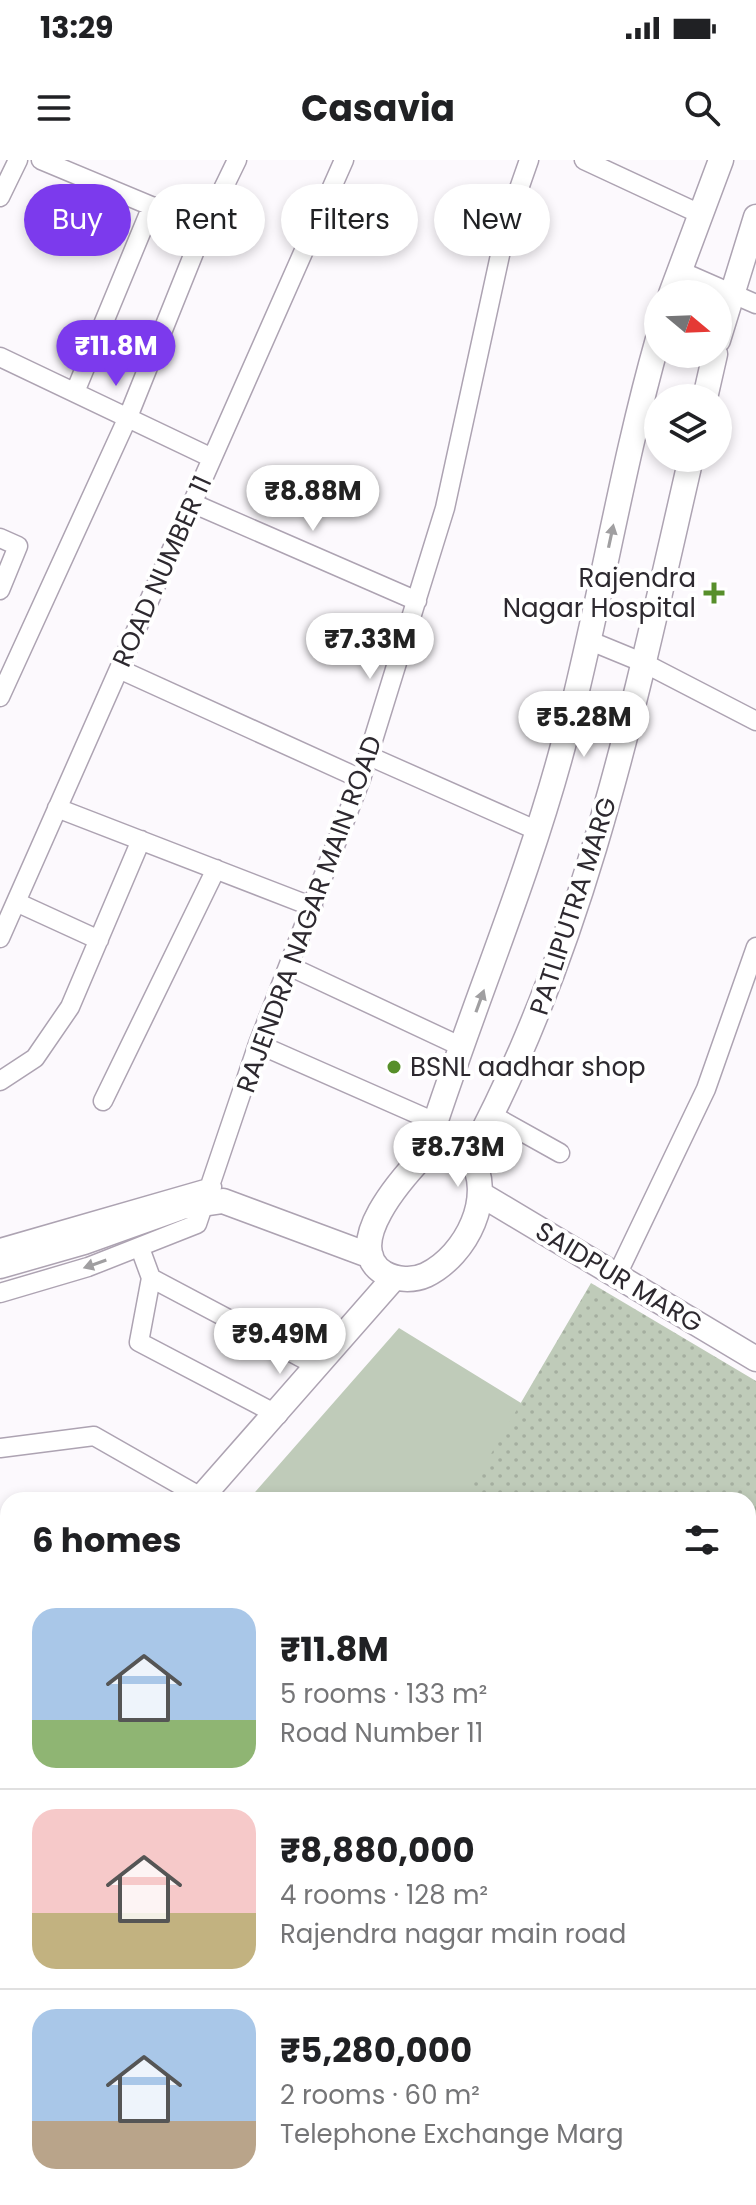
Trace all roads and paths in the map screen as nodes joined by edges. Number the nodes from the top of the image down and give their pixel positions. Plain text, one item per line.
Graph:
1 (18, 160) edge
2 (41, 160) edge
3 (237, 160) edge
4 (344, 160) edge
5 (529, 160) edge
6 (584, 160) edge
7 (721, 160) edge
8 (225, 184) edge
9 (0, 197) edge
10 (147, 204) edge
11 (700, 214) junction
12 (756, 217) edge
13 (147, 218) edge
14 (193, 256) edge
15 (678, 270) junction
16 (675, 280) edge
17 (702, 280) edge
18 (732, 289) edge
19 (732, 292) edge
20 (756, 304) edge
21 (0, 357) edge
22 (650, 368) edge
23 (75, 392) junction
24 (128, 417) junction
25 (212, 458) junction
26 (688, 472) edge
27 (192, 503) junction
28 (0, 538) edge
29 (0, 590) edge
30 (417, 601) junction
31 (588, 640) junction
32 (644, 663) junction
33 (119, 669) junction
34 (0, 697) edge
35 (756, 721) edge
36 (369, 756) junction
37 (361, 779) junction
38 (57, 808) junction
39 (538, 831) junction
40 (141, 840) junction
41 (216, 869) junction
42 (16, 902) junction
43 (313, 907) junction
44 (0, 938) edge
45 (99, 940) junction
46 (756, 947) edge
47 (289, 966) junction
48 (258, 1044) junction
49 (462, 1047) junction
50 (0, 1081) edge
51 (103, 1101) dead end
52 (492, 1115) junction
53 (435, 1122) junction
54 (560, 1153) dead end
55 (425, 1154) junction
56 (470, 1156) junction
57 (482, 1195) junction
58 (205, 1198) junction
59 (374, 1222) junction
60 (334, 1242) junction
61 (0, 1248) edge
62 (140, 1248) junction
63 (371, 1256) junction
64 (0, 1266) edge
65 (617, 1275) junction
66 (151, 1278) junction
67 (393, 1279) junction
68 (0, 1293) edge
69 (756, 1359) edge
70 (319, 1367) junction
71 (278, 1415) junction
72 (0, 1448) edge
73 (188, 1492) edge
74 (206, 1492) edge

1 - 9 street
2 - 10 street
3 - 8 street
4 - 25 street, ROAD NUMBER 11
5 - 30 street, RAJENDRA NAGAR MAIN ROAD
6 - 11 street
7 - 11 main road
11 - 15 main road
12 - 18 main road
13 - 23 street
14 - 24 street
15 - 16 main road
15 - 17 street
19 - 20 street
21 - 23 street
31 -> 22 main road
23 - 24 street
24 - 25 street
24 - 34 street
25 - 27 street, ROAD NUMBER 11
26 - 32 main road, PATLIPUTRA MARG
27 - 30 street
27 - 33 street, ROAD NUMBER 11
28 - 29 street
30 - 36 street, RAJENDRA NAGAR MAIN ROAD
31 - 32 street
31 - 39 main road
32 - 35 street
32 - 52 main road, PATLIPUTRA MARG
33 - 37 street
33 - 38 street, ROAD NUMBER 11
36 - 37 street, RAJENDRA NAGAR MAIN ROAD
36 - 39 street
37 - 43 street, RAJENDRA NAGAR MAIN ROAD
38 - 40 street
38 - 42 street, ROAD NUMBER 11
49 -> 39 main road
40 - 41 street
40 - 45 street
41 - 43 street
41 - 51 street
42 - 44 street, ROAD NUMBER 11
42 - 45 street
43 - 47 street, RAJENDRA NAGAR MAIN ROAD
45 - 50 street
46 - 65 street
47 - 48 street, RAJENDRA NAGAR MAIN ROAD
47 - 49 street
48 - 53 street
48 - 58 street, RAJENDRA NAGAR MAIN ROAD
49 - 53 main road
52 - 54 street
52 - 56 main road, PATLIPUTRA MARG
53 - 55 main road
55 - 56 main road
55 - 59 main road
56 - 57 main road
57 - 65 main road, SAIDPUR MARG
57 - 67 main road
58 - 60 main road
58 - 61 street
58 - 62 street
58 - 64 main road
59 - 60 main road
59 - 63 main road
60 - 63 main road
62 - 66 street
62 -> 68 street
63 - 67 main road
65 - 69 main road, SAIDPUR MARG
66 - 70 street
66 - 71 street
67 - 70 main road
70 - 71 main road
71 - 74 main road
72 - 73 street

